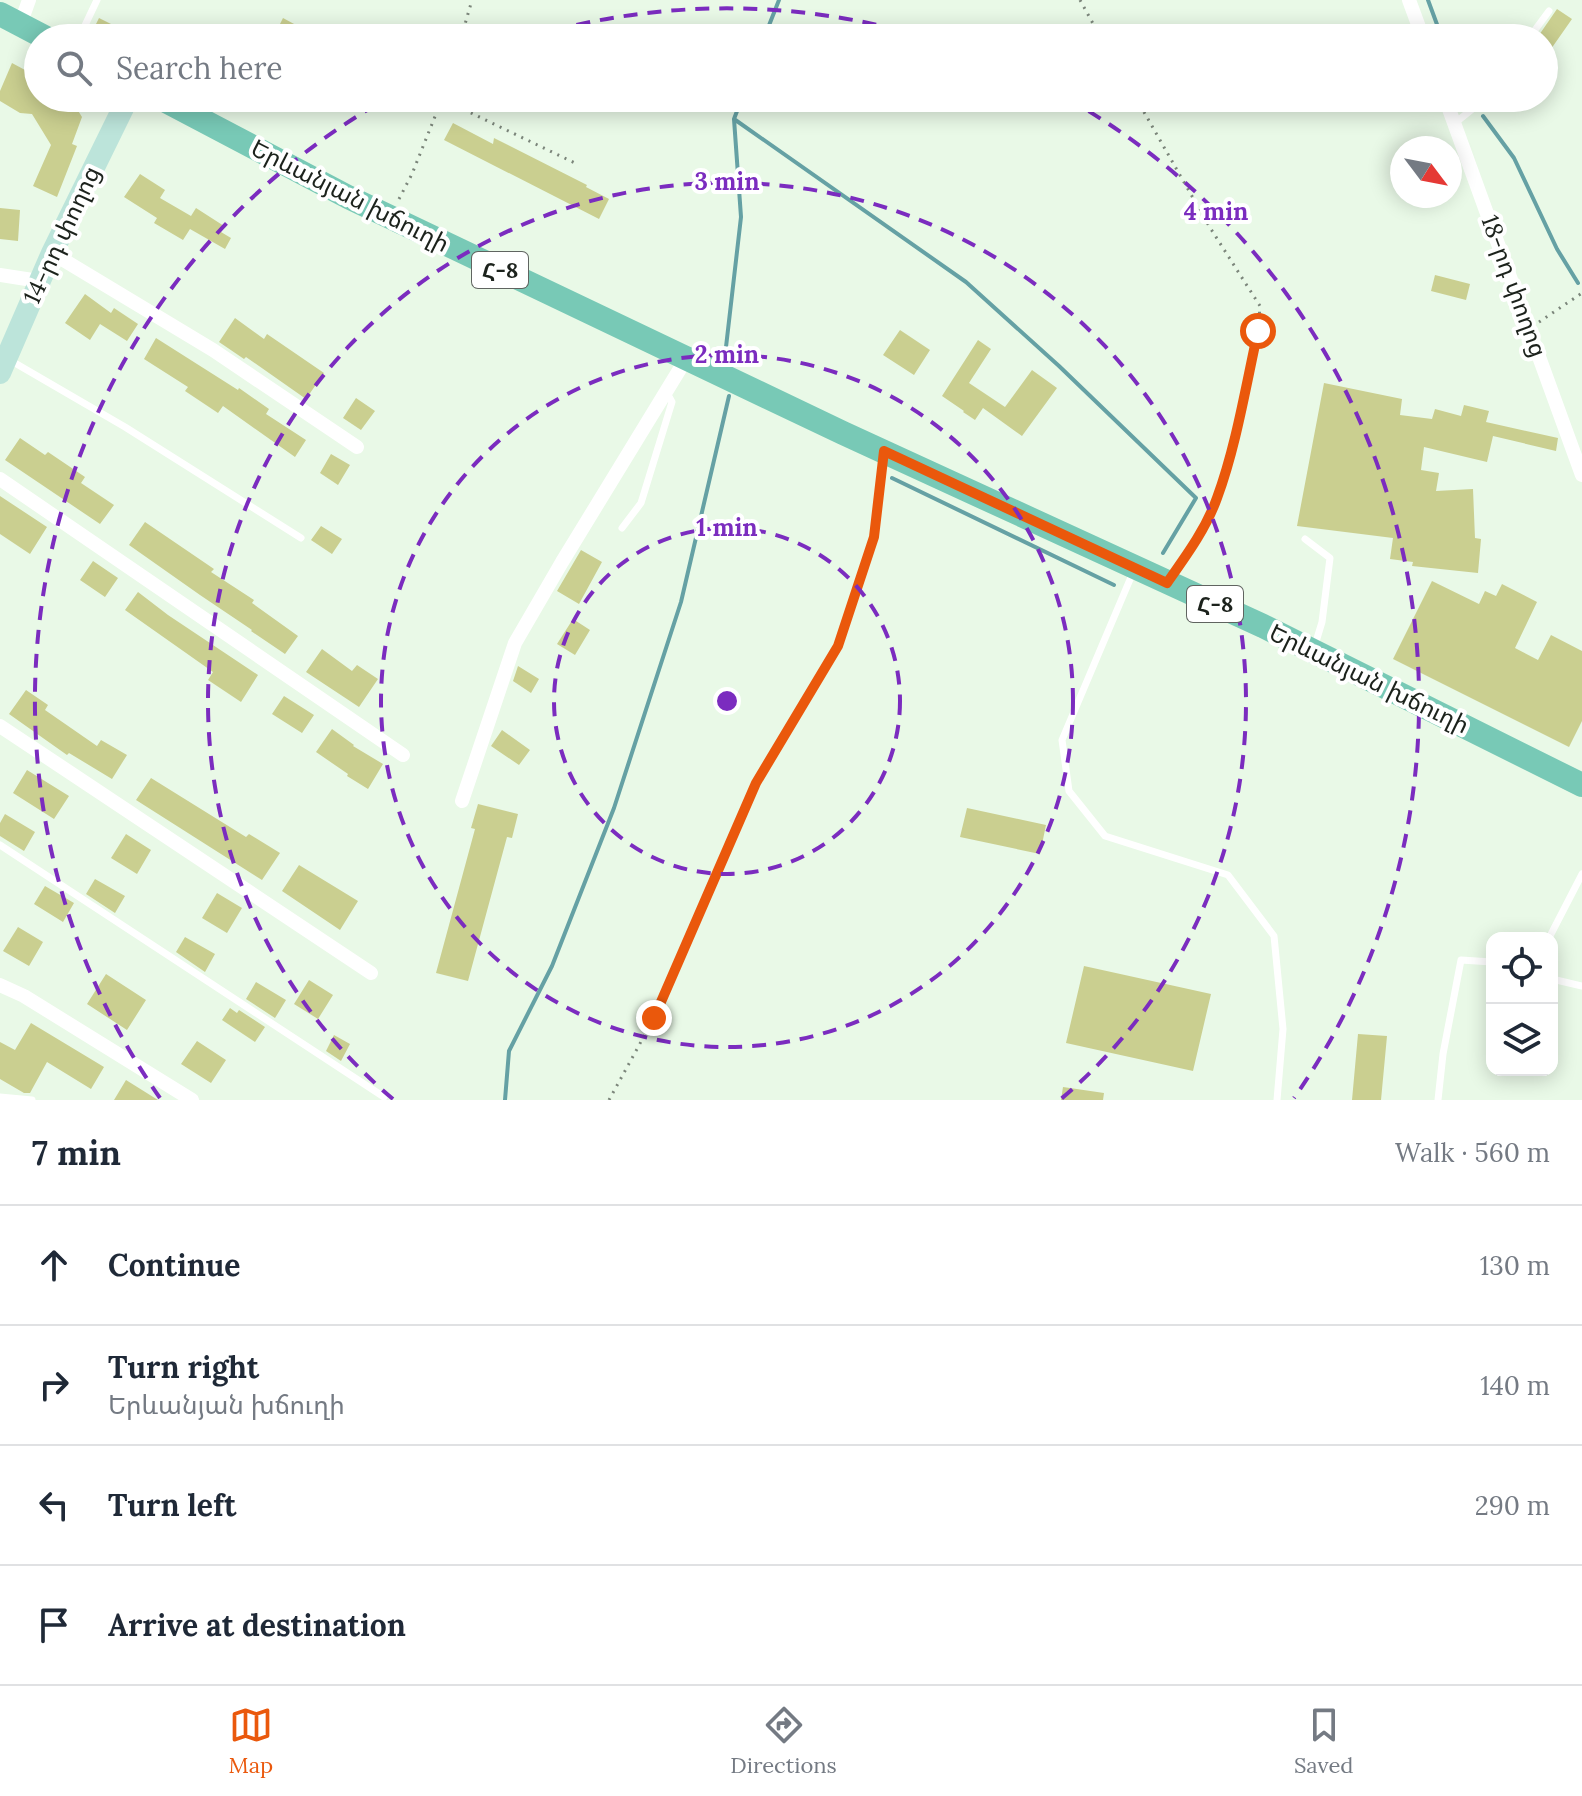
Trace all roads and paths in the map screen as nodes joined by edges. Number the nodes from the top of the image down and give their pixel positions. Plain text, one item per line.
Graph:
1 (29, 0) edge
2 (97, 0) edge
3 (472, 0) edge
4 (1080, 0) edge
5 (1409, 0) edge
6 (1549, 11) dead end
7 (10, 19) edge
8 (86, 24) edge
9 (465, 24) edge
10 (1093, 24) edge
11 (1418, 24) edge
12 (1539, 24) edge
13 (121, 112) edge
14 (187, 112) edge
15 (436, 112) edge
16 (471, 112) edge
17 (1144, 112) edge
18 (1451, 112) edge
19 (1469, 112) edge
20 (1455, 123) junction
21 (577, 164) dead end
22 (391, 217) junction
23 (52, 253) junction
24 (0, 275) edge
25 (39, 281) junction
26 (1582, 293) edge
27 (1529, 328) junction
28 (686, 359) junction
29 (3, 366) edge
30 (666, 391) junction
31 (357, 447) dead end
32 (884, 451) junction
33 (1582, 475) edge
34 (0, 479) edge
35 (622, 528) dead end
36 (301, 538) dead end
37 (1305, 539) dead end
38 (1135, 568) junction
39 (1167, 583) junction
40 (1313, 651) junction
41 (0, 726) edge
42 (403, 755) dead end
43 (1582, 785) edge
44 (462, 801) dead end
45 (0, 845) edge
46 (1582, 874) edge
47 (1552, 932) edge
48 (1486, 962) edge
49 (371, 973) dead end
50 (1558, 980) edge
51 (0, 985) edge
52 (1582, 986) edge
53 (0, 1097) edge
54 (384, 1097) dead end
55 (32, 1100) edge
56 (192, 1100) edge
57 (609, 1100) edge
58 (1277, 1100) edge
59 (1438, 1100) edge

1 - 7 street
2 - 8 lane
3 - 9 path
4 - 10 path
5 - 11 street
6 - 12 lane
13 - 23 street, 14-րդ փողոց
14 - 22 main road, Երևանյան խճուղի / Հ-8
15 - 22 path
16 - 21 path
17 - 39 path
18 - 20 street, 18-րդ փողոց
19 - 20 lane
20 - 27 street, 18-րդ փողոց
22 - 28 main road, Երևանյան խճուղի / Հ-8
23 - 25 street, 14-րդ փողոց
23 - 31 street
24 - 25 street
25 - 29 street, 14-րդ փողոց
26 - 27 path
27 - 33 street, 18-րդ փողոց
28 - 30 street
28 - 32 main road, Երևանյան խճուղի / Հ-8
29 - 36 lane
30 - 35 lane
30 - 44 street
32 - 38 main road, Երևանյան խճուղի / Հ-8
32 - 57 path
34 - 42 street
37 - 40 lane
38 - 39 main road, Երևանյան խճուղի / Հ-8
38 - 58 lane
39 - 40 main road, Երևանյան խճուղի / Հ-8
40 - 43 main road, Երևանյան խճուղի / Հ-8
41 - 49 street
45 - 54 lane
46 - 47 lane
48 - 59 lane
50 - 52 lane
51 - 56 street
53 - 55 lane

